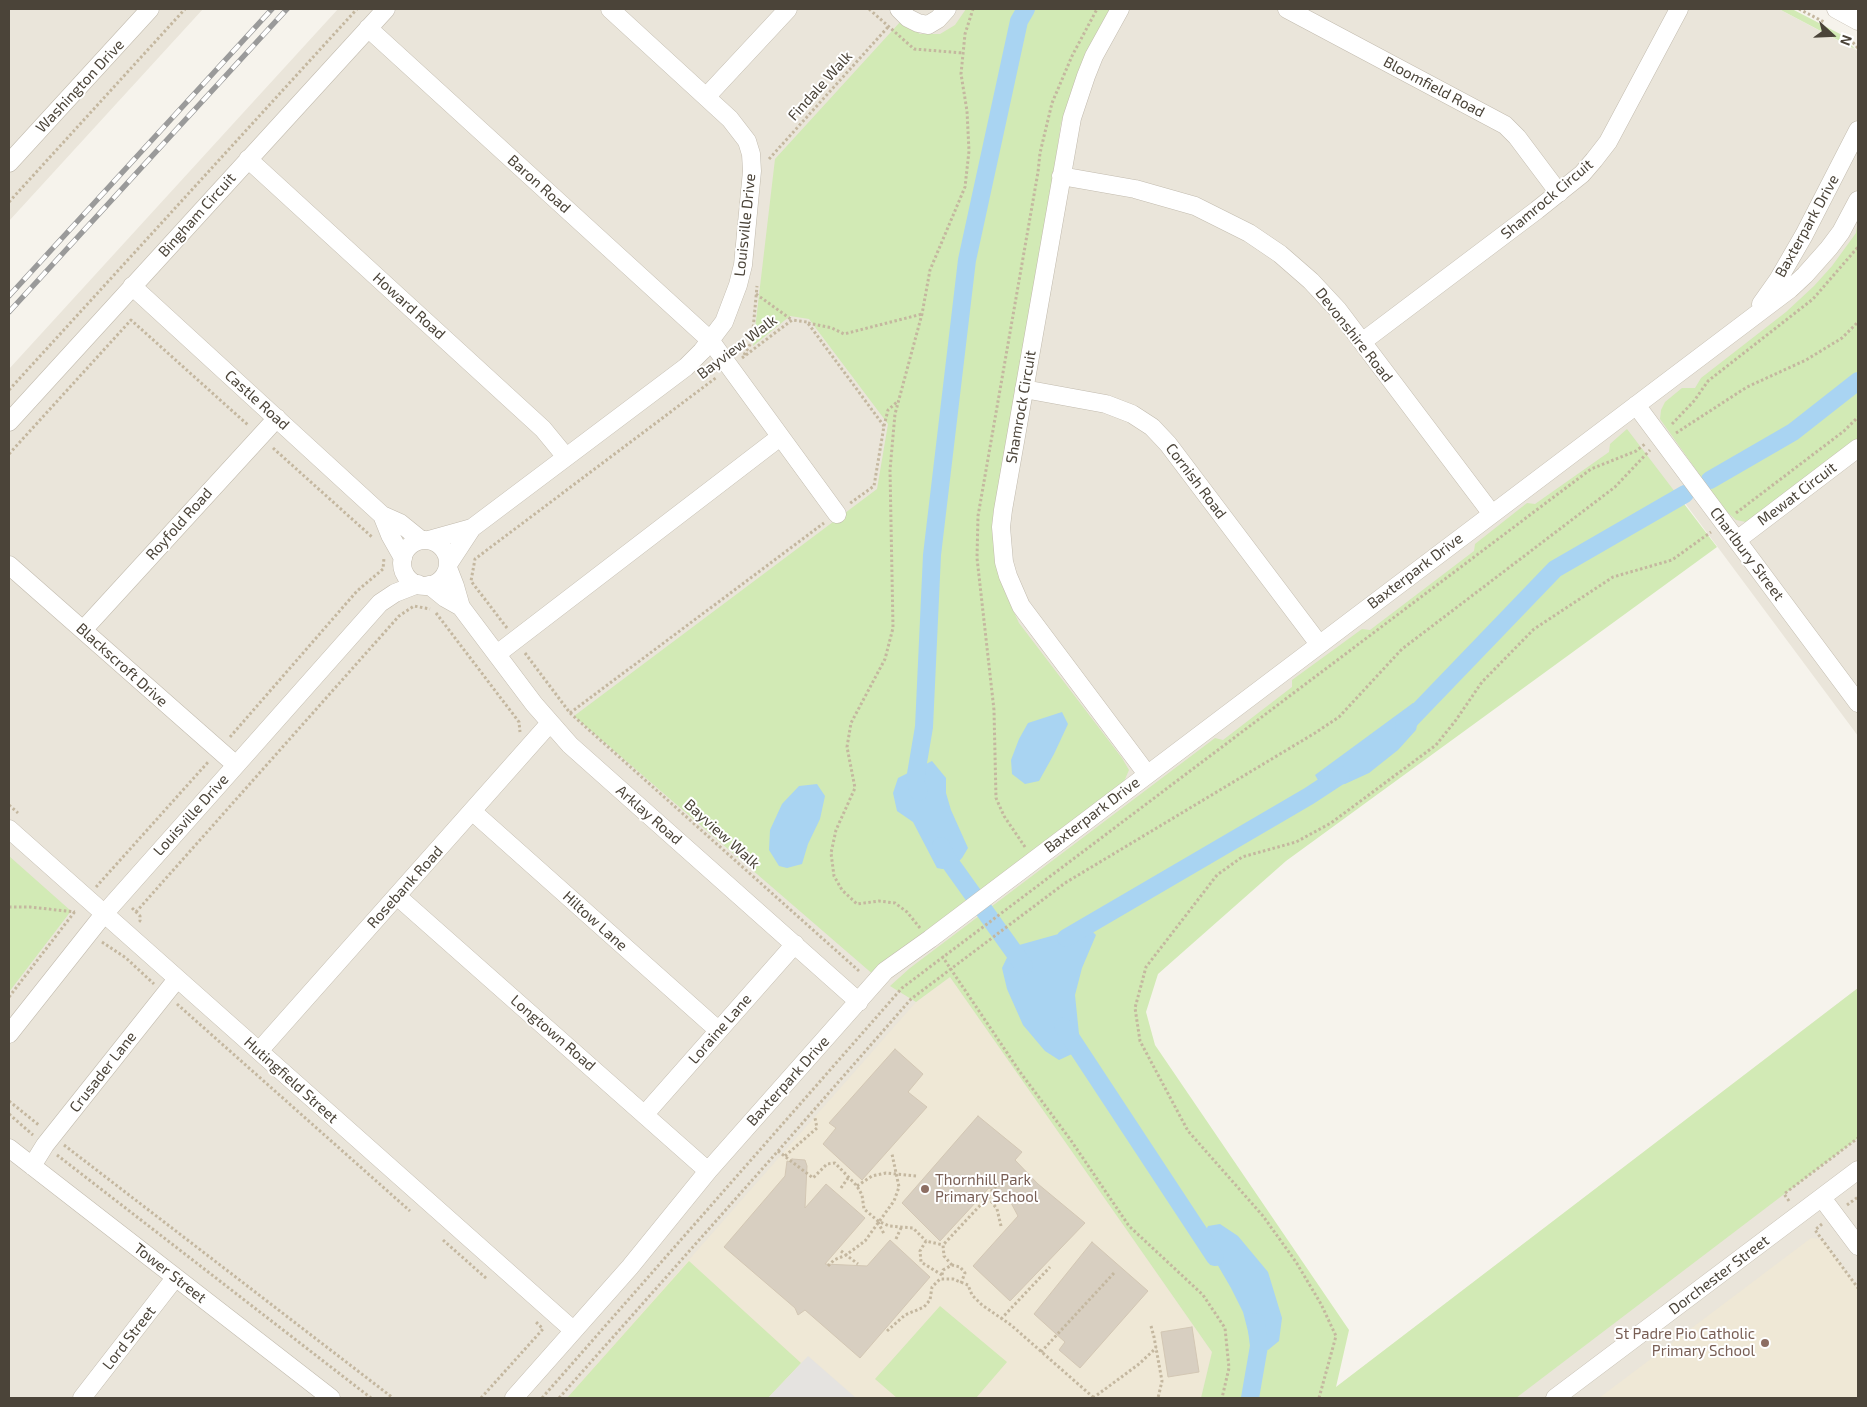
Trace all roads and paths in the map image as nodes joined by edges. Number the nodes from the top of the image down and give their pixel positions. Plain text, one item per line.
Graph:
1 (150, 9) edge
2 (186, 9) edge
3 (357, 9) edge
4 (386, 9) edge
5 (610, 9) edge
6 (788, 9) edge
7 (899, 9) edge
8 (947, 9) edge
9 (974, 9) edge
10 (1120, 9) edge
11 (1287, 9) edge
12 (1679, 9) edge
13 (1836, 9) edge
14 (1858, 20) edge
15 (888, 27) dead end
16 (368, 28) junction
17 (706, 98) junction
18 (1858, 130) edge
19 (248, 159) junction
20 (769, 159) dead end
21 (9, 163) edge
22 (1061, 176) junction
23 (1559, 193) junction
24 (1858, 200) edge
25 (9, 202) edge
26 (1858, 247) edge
27 (132, 286) junction
28 (756, 294) dead end
29 (922, 314) junction
30 (1750, 318) junction
31 (792, 320) junction
32 (807, 322) junction
33 (1858, 322) edge
34 (710, 340) junction
35 (1362, 342) junction
36 (729, 367) junction
37 (1024, 389) junction
38 (9, 390) edge
39 (898, 402) junction
40 (1636, 405) junction
41 (277, 418) junction
42 (1858, 418) edge
43 (9, 422) edge
44 (884, 426) junction
45 (260, 436) junction
46 (780, 437) junction
47 (1661, 438) junction
48 (1858, 448) edge
49 (9, 454) edge
50 (566, 457) junction
51 (382, 514) junction
52 (837, 514) junction
53 (1492, 514) junction
54 (1724, 522) junction
55 (472, 528) junction
56 (373, 538) dead end
57 (425, 540) junction
58 (1737, 540) junction
59 (385, 550) dead end
60 (403, 560) junction
61 (9, 565) edge
62 (448, 565) junction
63 (424, 585) junction
64 (380, 602) junction
65 (461, 607) junction
66 (83, 630) junction
67 (516, 640) junction
68 (1319, 644) junction
69 (497, 654) junction
70 (1858, 703) edge
71 (570, 713) junction
72 (550, 723) junction
73 (520, 734) dead end
74 (218, 751) junction
75 (236, 765) junction
76 (1147, 774) junction
77 (472, 811) junction
78 (9, 829) edge
79 (101, 881) junction
80 (397, 896) junction
81 (119, 897) junction
82 (86, 898) junction
83 (9, 907) edge
84 (75, 912) junction
85 (136, 912) junction
86 (104, 914) junction
87 (71, 916) junction
88 (147, 927) dead end
89 (90, 932) junction
90 (930, 939) junction
91 (794, 944) junction
92 (943, 957) junction
93 (951, 969) junction
94 (859, 971) dead end
95 (177, 979) junction
96 (165, 993) junction
97 (9, 997) edge
98 (858, 1002) junction
99 (718, 1030) junction
100 (9, 1034) edge
101 (259, 1051) junction
102 (9, 1101) edge
103 (9, 1114) edge
104 (645, 1114) junction
105 (815, 1118) dead end
106 (1858, 1138) edge
107 (48, 1140) junction
108 (10, 1152) edge
109 (778, 1152) junction
110 (892, 1154) dead end
111 (784, 1156) junction
112 (32, 1166) junction
113 (1858, 1170) edge
114 (708, 1171) junction
115 (897, 1174) junction
116 (916, 1176) dead end
117 (1007, 1176) dead end
118 (848, 1178) junction
119 (857, 1186) junction
120 (841, 1188) dead end
121 (1784, 1194) dead end
122 (988, 1197) junction
123 (1822, 1198) junction
124 (417, 1217) dead end
125 (878, 1221) junction
126 (1002, 1226) dead end
127 (901, 1228) junction
128 (437, 1234) dead end
129 (884, 1234) dead end
130 (896, 1239) dead end
131 (926, 1241) junction
132 (943, 1245) junction
133 (1858, 1246) edge
134 (841, 1251) dead end
135 (846, 1255) junction
136 (858, 1264) dead end
137 (952, 1265) junction
138 (828, 1266) dead end
139 (1050, 1267) dead end
140 (1114, 1273) dead end
141 (942, 1275) junction
142 (175, 1278) junction
143 (940, 1279) junction
144 (961, 1282) junction
145 (491, 1283) dead end
146 (531, 1318) dead end
147 (1001, 1319) junction
148 (1151, 1326) dead end
149 (573, 1330) junction
150 (887, 1330) dead end
151 (1156, 1348) junction
152 (1042, 1352) junction
153 (82, 1398) edge
154 (331, 1398) edge
155 (371, 1398) edge
156 (393, 1398) edge
157 (481, 1398) edge
158 (514, 1398) edge
159 (542, 1398) edge
160 (559, 1398) edge
161 (1093, 1398) edge
162 (1158, 1398) edge
163 (1222, 1398) edge
164 (1319, 1398) edge
165 (1555, 1398) edge

1 - 21 street, Washington Drive
2 - 25 path
3 - 38 path
4 - 16 street, Bingham Circuit
5 - 17 street, Louisville Drive
6 - 17 street
7 - 8 street
9 - 29 path
10 - 22 street, Shamrock Circuit
11 - 23 street, Bloomfield Road
12 - 23 street, Shamrock Circuit
13 - 14 street
15 - 20 path, Findale Walk
16 - 19 street, Bingham Circuit
16 - 34 street, Baron Road
17 - 34 street, Louisville Drive
18 - 30 street, Baxterpark Drive
19 - 27 street, Bingham Circuit
19 - 50 street, Howard Road
22 - 35 street, Devonshire Road
22 - 37 street, Shamrock Circuit
23 - 35 street, Shamrock Circuit
24 - 30 street, Baxterpark Drive
26 - 47 path
27 - 41 street, Castle Road
27 - 43 street, Bingham Circuit
28 - 31 path
29 - 32 path, Bayview Walk
29 - 39 path
30 - 40 street, Baxterpark Drive
31 - 32 path, Bayview Walk
31 - 36 path, Bayview Walk
32 - 44 path
33 - 47 path
34 - 36 street, Baron Road
34 - 50 street, Louisville Drive
35 - 53 street, Devonshire Road
36 - 46 street, Baron Road
36 - 67 path, Bayview Walk
37 - 68 street, Cornish Road
37 - 76 street, Shamrock Circuit
39 - 44 path
39 - 90 path
40 - 47 street, Charlbury Street
40 - 53 street, Baxterpark Drive
41 - 45 street, Royfold Road
41 - 51 street, Castle Road
42 - 54 path
44 - 52 path
45 - 49 path
45 - 56 path
45 - 66 street, Royfold Road
46 - 52 street, Baron Road
46 - 67 street
47 - 54 street, Charlbury Street
47 - 92 path
47 - 93 path
48 - 58 street, Mewat Circuit
50 - 55 street, Louisville Drive
51 - 57 street, Castle Road
51 - 60 street, Castle Road
52 - 71 path
53 - 68 street, Baxterpark Drive
54 - 58 street, Charlbury Street
54 - 164 path
55 - 57 street, Louisville Drive
55 - 62 street, Louisville Drive
57 - 60 street
57 - 62 street
58 - 70 street, Charlbury Street
59 - 74 path
60 - 63 street
60 - 64 street, Louisville Drive
61 - 66 street, Blackscroft Drive
62 - 63 street
62 - 65 street, Arklay Road
63 - 64 street, Louisville Drive
63 - 65 street, Arklay Road
64 - 75 street, Louisville Drive
65 - 69 street, Arklay Road
66 - 74 street, Blackscroft Drive
67 - 69 street
67 - 71 path, Bayview Walk
68 - 76 street, Baxterpark Drive
69 - 72 street, Arklay Road
71 - 94 path, Bayview Walk
72 - 77 street, Rosebank Road
72 - 91 street, Arklay Road
73 - 85 path
74 - 75 street, Blackscroft Drive
74 - 79 path
75 - 81 street, Louisville Drive
76 - 90 street, Baxterpark Drive
77 - 80 street, Rosebank Road
77 - 99 street, Hiltow Lane
78 - 82 street, Hutingfield Street
79 - 81 path
79 - 82 path
80 - 101 street, Rosebank Road
80 - 104 street, Longtown Road
81 - 85 path
81 - 86 street, Louisville Drive
82 - 84 path
82 - 86 street, Hutingfield Street
83 - 84 path
84 - 87 path
85 - 88 path
86 - 89 street, Louisville Drive
86 - 95 street, Hutingfield Street
87 - 89 path
87 - 97 path
89 - 96 path
89 - 100 street, Louisville Drive
90 - 92 path
90 - 98 street, Baxterpark Drive
91 - 98 street, Arklay Road
91 - 99 street, Loraine Lane
92 - 93 path
92 - 159 path
93 - 109 path
93 - 163 path
95 - 96 street, Crusader Lane
95 - 101 street, Hutingfield Street
96 - 107 street, Crusader Lane
96 - 124 path
98 - 114 street, Baxterpark Drive
99 - 104 street, Loraine Lane
101 - 149 street, Hutingfield Street
102 - 107 path
103 - 107 path
104 - 114 street, Longtown Road
105 - 111 path
106 - 121 path
107 - 112 street, Crusader Lane
107 - 155 path
107 - 156 path
108 - 112 street, Tower Street
109 - 111 path
109 - 160 path
110 - 115 path
111 - 118 path
112 - 142 street, Tower Street
113 - 123 street, Dorchester Street
114 - 149 street, Baxterpark Drive
115 - 116 path
115 - 119 path
115 - 125 path
117 - 122 path
118 - 119 path
118 - 120 path
119 - 125 path
122 - 126 path
122 - 132 path
123 - 133 street
123 - 165 street, Dorchester Street
125 - 127 path
125 - 129 path
125 - 135 path
127 - 130 path
127 - 131 path
128 - 145 path
131 - 132 path
131 - 141 path
132 - 137 path
134 - 135 path
135 - 136 path
135 - 138 path
137 - 141 path
137 - 144 path
139 - 147 path
140 - 152 path
141 - 143 path
142 - 153 street, Lord Street
142 - 154 street, Tower Street
143 - 144 path
143 - 150 path
144 - 147 path
146 - 157 path
147 - 152 path
148 - 151 path
149 - 158 street, Baxterpark Drive
151 - 161 path
151 - 162 path
152 - 161 path

